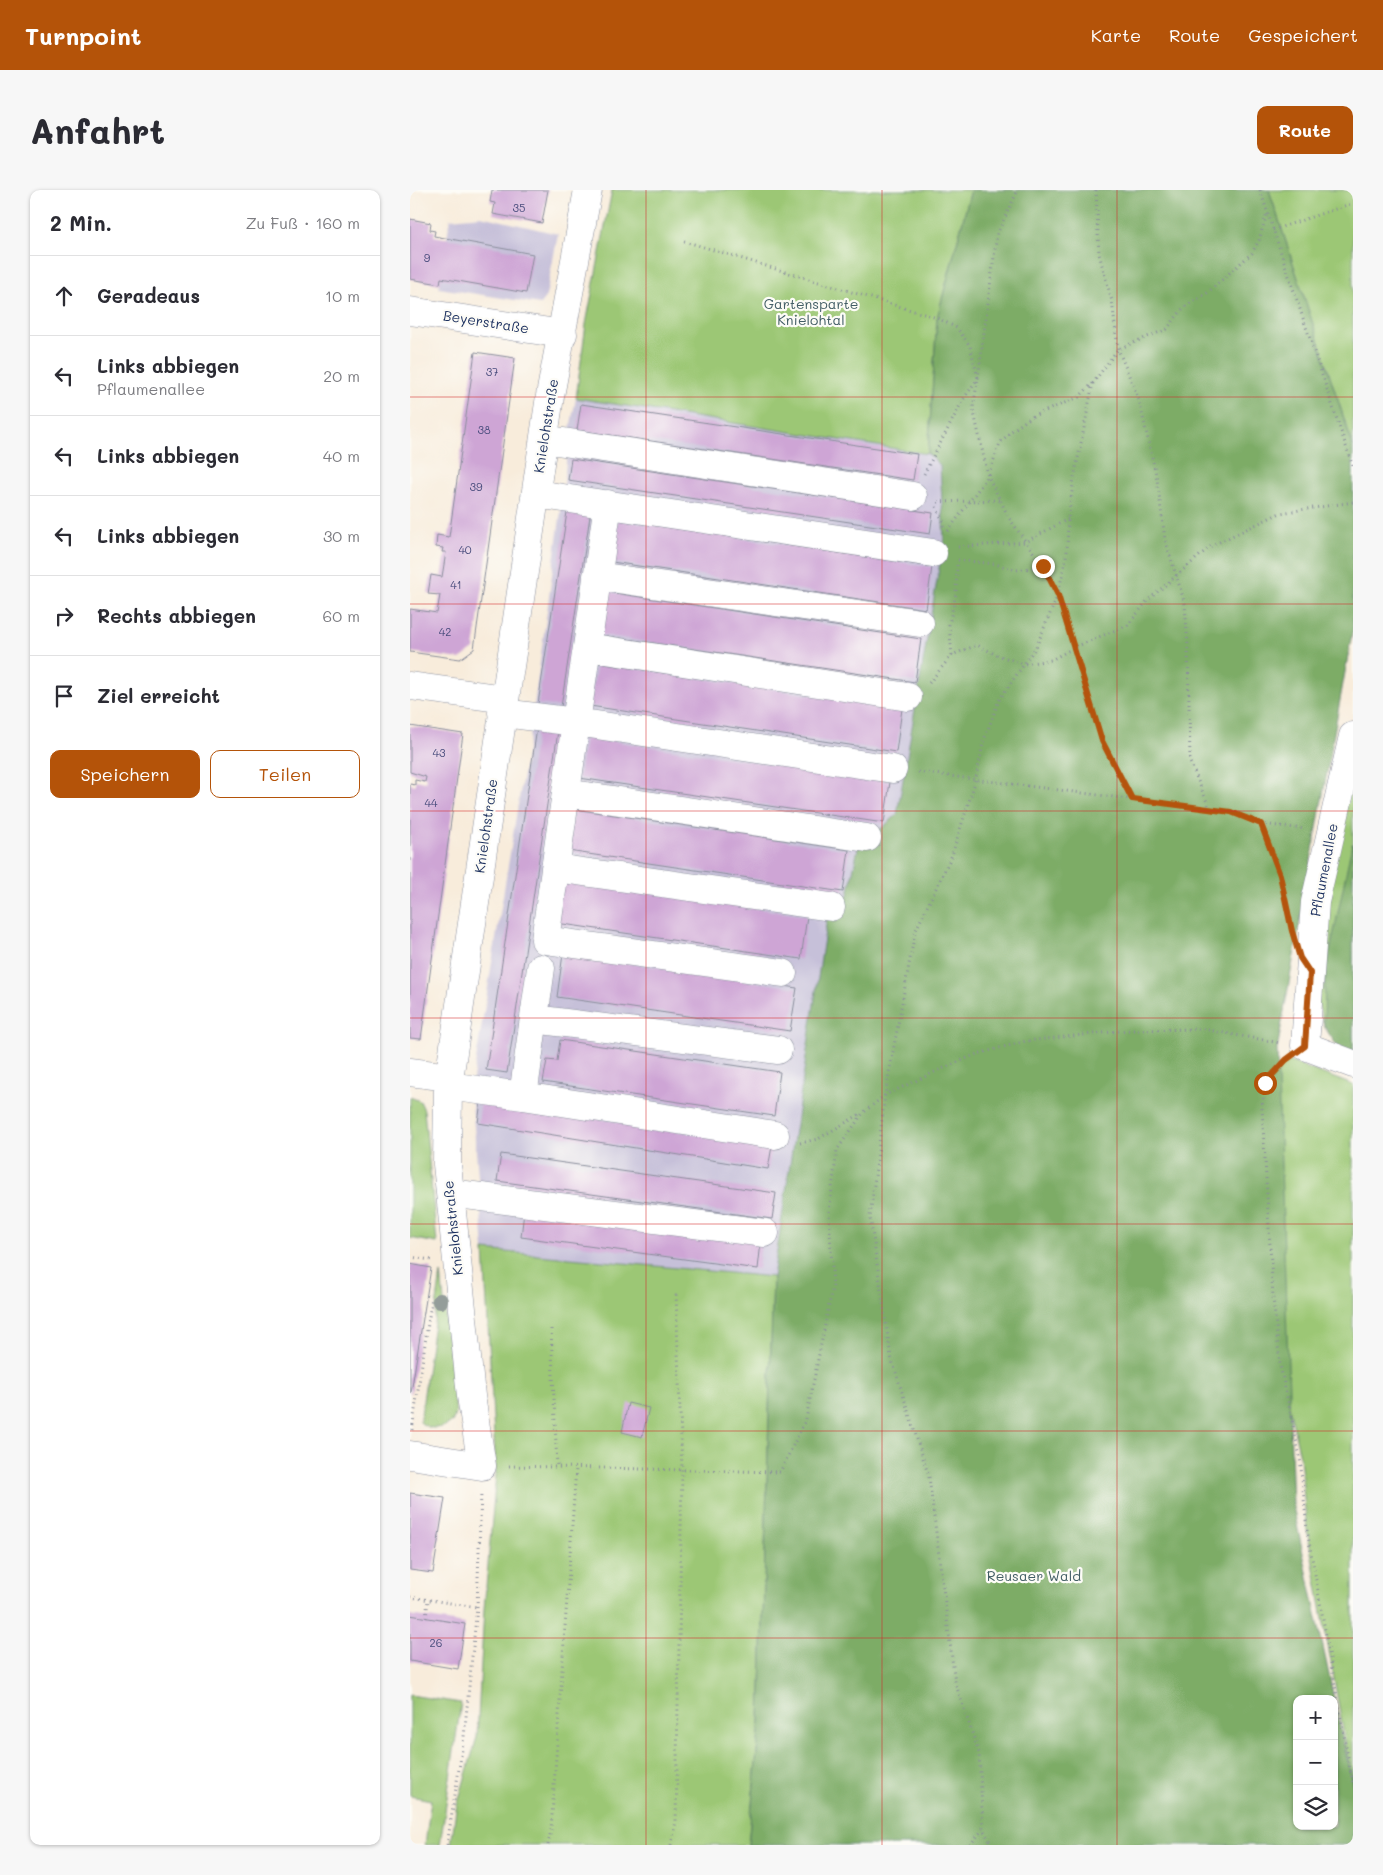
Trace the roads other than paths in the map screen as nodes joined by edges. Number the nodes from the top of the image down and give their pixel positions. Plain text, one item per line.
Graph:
1 (588, 190) edge
2 (410, 311) edge
3 (563, 334) junction
4 (544, 439) junction
5 (536, 494) junction
6 (913, 496) road end
7 (608, 504) junction
8 (944, 551) road end
9 (597, 576) junction
10 (920, 623) dead end
11 (587, 647) junction
12 (410, 686) edge
13 (908, 697) road end
14 (503, 706) junction
15 (576, 722) junction
16 (1353, 736) edge
17 (893, 769) road end
18 (566, 793) junction
19 (867, 838) dead end
20 (555, 868) junction
21 (831, 907) dead end
22 (541, 968) dead end
23 (783, 973) dead end
24 (534, 1019) junction
25 (778, 1050) dead end
26 (1353, 1064) edge
27 (410, 1072) edge
28 (448, 1082) junction
29 (523, 1096) junction
30 (775, 1134) road end
31 (450, 1193) junction
32 (765, 1232) dead end
33 (410, 1455) edge

1 - 3 street, Knielohstraße
2 - 3 street, Beyerstraße
3 - 4 street, Knielohstraße
4 - 5 street, Knielohstraße
4 - 6 street
5 - 7 street
5 - 14 street, Knielohstraße
7 - 8 street
7 - 9 street
9 - 10 street
9 - 11 street
11 - 13 street
11 - 15 street
12 - 14 street
14 - 15 street
14 - 28 street, Knielohstraße
15 - 17 street
15 - 18 street
16 - 26 street, Pflaumenallee
18 - 19 street
18 - 20 street
20 - 21 street
20 - 23 street
22 - 24 street
24 - 25 street
24 - 29 street
27 - 28 street
28 - 29 street
28 - 31 street, Knielohstraße
29 - 30 street
31 - 32 street
31 - 33 street, Knielohstraße

